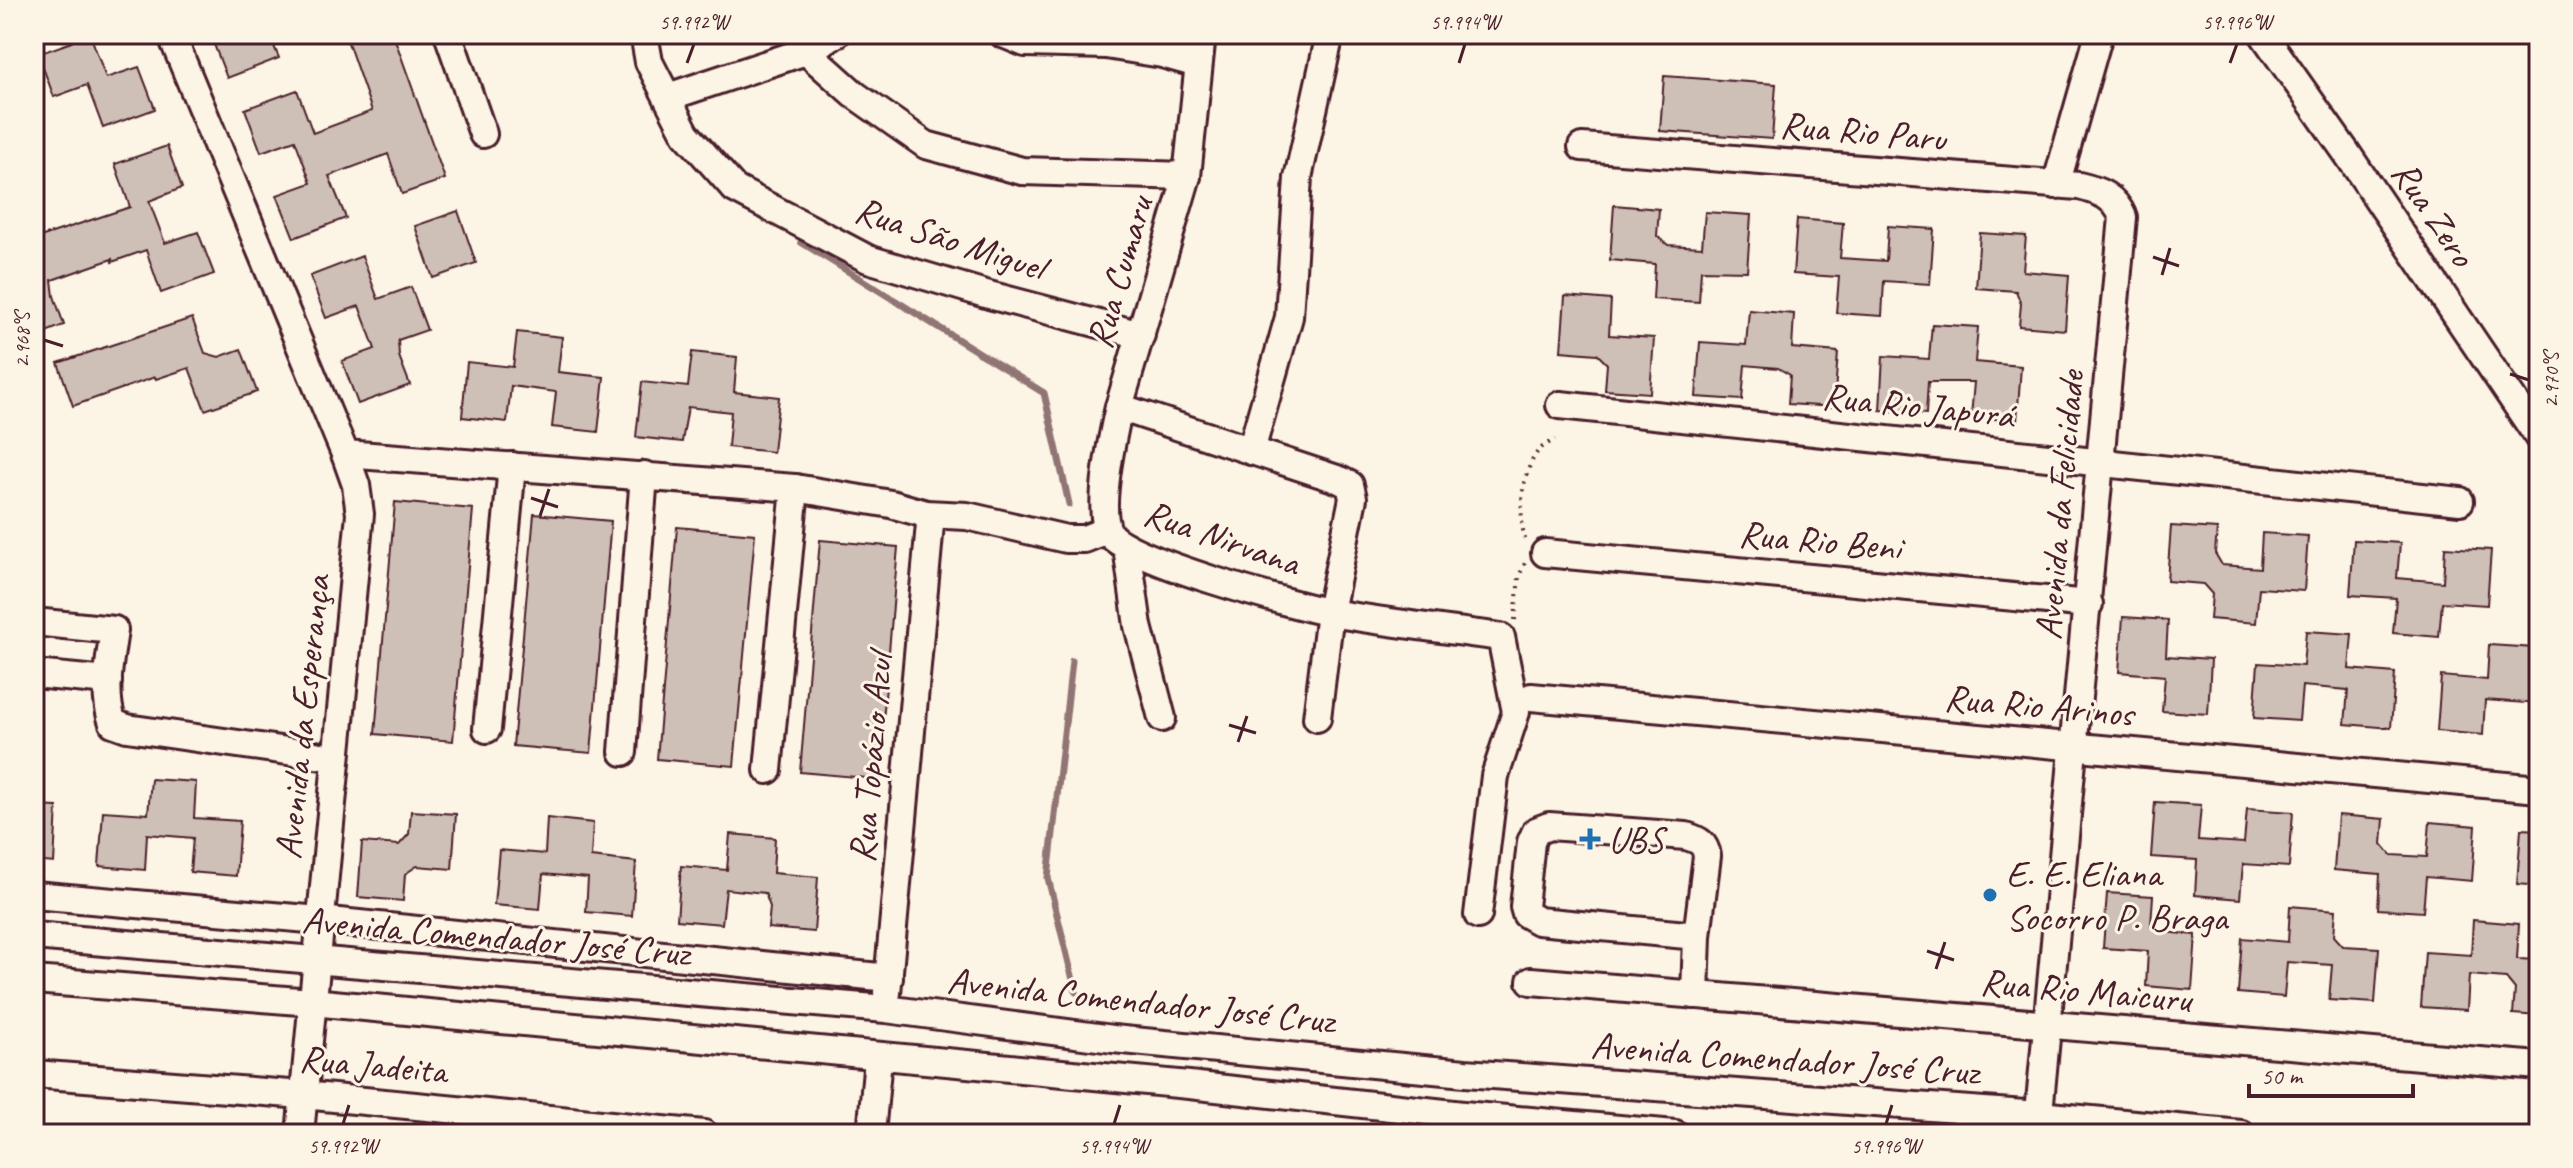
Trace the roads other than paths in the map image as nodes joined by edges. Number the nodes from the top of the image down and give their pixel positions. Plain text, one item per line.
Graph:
1 (171, 34) edge
2 (448, 34) edge
3 (644, 34) edge
4 (836, 34) edge
5 (1003, 34) edge
6 (1202, 34) edge
7 (1330, 34) edge
8 (2099, 34) edge
9 (2263, 34) edge
10 (806, 51) junction
11 (1198, 64) junction
12 (668, 97) junction
13 (483, 134) dead end
14 (1582, 147) dead end
15 (1187, 176) junction
16 (2056, 185) junction
17 (2123, 217) joint
18 (1141, 335) junction
19 (1560, 405) dead end
20 (1119, 407) junction
21 (2539, 438) edge
22 (1251, 451) junction
23 (345, 454) junction
24 (2099, 463) junction
25 (512, 466) junction
26 (644, 475) junction
27 (795, 488) junction
28 (2460, 501) dead end
29 (926, 514) junction
30 (1117, 538) junction
31 (1533, 549) road end
32 (2089, 604) junction
33 (1330, 612) junction
34 (34, 622) edge
35 (34, 674) edge
36 (108, 681) junction
37 (1531, 697) dead end
38 (1162, 718) dead end
39 (1317, 718) dead end
40 (487, 729) dead end
41 (2075, 746) junction
42 (623, 752) dead end
43 (336, 758) junction
44 (768, 770) dead end
45 (2539, 789) edge
46 (34, 895) edge
47 (1478, 915) dead end
48 (320, 920) junction
49 (34, 936) edge
50 (1697, 936) junction
51 (316, 958) junction
52 (889, 978) junction
53 (34, 980) edge
54 (1531, 981) dead end
55 (1695, 995) junction
56 (312, 1002) junction
57 (886, 1009) junction
58 (2049, 1025) junction
59 (878, 1058) junction
60 (2539, 1066) edge
61 (1465, 1073) junction
62 (34, 1074) edge
63 (303, 1095) junction
64 (1462, 1125) edge
65 (2038, 1125) edge
66 (300, 1134) edge
67 (704, 1134) edge
68 (871, 1134) edge
69 (1675, 1134) edge
70 (2241, 1134) edge

1 - 23 street, Avenida da Esperança
2 - 13 street
3 - 12 street, Rua São Miguel
4 - 10 street
5 - 11 street
6 - 11 street, Rua Cumaru
7 - 22 street
8 - 16 street
9 - 21 street, Rua Zero
10 - 12 street
10 - 15 street
11 - 15 street, Rua Cumaru
12 - 18 street, Rua São Miguel
14 - 16 street, Rua Rio Paru
15 - 18 street, Rua Cumaru
16 - 17 street, Rua Rio Paru
17 - 24 street, Avenida da Felicidade
18 - 20 street, Rua Cumaru
19 - 24 street, Rua Rio Japurá
20 - 22 street
20 - 30 street, Rua Cumaru
22 - 33 street
23 - 25 street, Rua Nirvana
23 - 43 street, Avenida da Esperança
24 - 28 street, Rua Rio Japurá
24 - 32 street, Avenida da Felicidade
25 - 26 street, Rua Nirvana
25 - 40 street
26 - 27 street, Rua Nirvana
26 - 42 street
27 - 29 street, Rua Nirvana
27 - 44 street
29 - 30 street, Rua Nirvana
29 - 52 street, Rua Topázio Azul
30 - 33 street, Rua Nirvana
30 - 38 street, Rua Cumaru
31 - 32 street, Rua Rio Beni
32 - 41 street, Avenida da Felicidade
33 - 39 street
33 - 47 street, Rua Nirvana
34 - 36 street
35 - 36 street
36 - 43 street
37 - 41 street, Rua Rio Arinos
41 - 45 street, Rua Rio Arinos
41 - 58 street, Avenida da Felicidade
43 - 48 street, Avenida da Esperança
46 - 48 street
48 - 51 street, Avenida da Esperança
48 - 52 street
49 - 51 street, Avenida Comendador José Cruz
50 - 50 street
50 - 55 street
51 - 56 street, Avenida da Esperança
51 - 57 street, Avenida Comendador José Cruz
52 - 57 street, Rua Topázio Azul
53 - 56 street, Avenida Comendador José Cruz
54 - 55 street, Rua Rio Maicuru
55 - 58 street, Rua Rio Maicuru
56 - 59 street, Avenida Comendador José Cruz
56 - 63 street, Avenida da Esperança
57 - 61 street, Avenida Comendador José Cruz
58 - 60 street, Rua Rio Maicuru
58 - 65 street, Avenida da Felicidade
59 - 64 street, Avenida Comendador José Cruz
59 - 68 street
61 - 64 street
61 - 65 street, Avenida Comendador José Cruz
62 - 63 street, Rua Jadeita
63 - 66 street, Avenida da Esperança
63 - 67 street, Rua Jadeita
64 - 69 street, Avenida Comendador José Cruz
65 - 70 street, Avenida Comendador José Cruz

